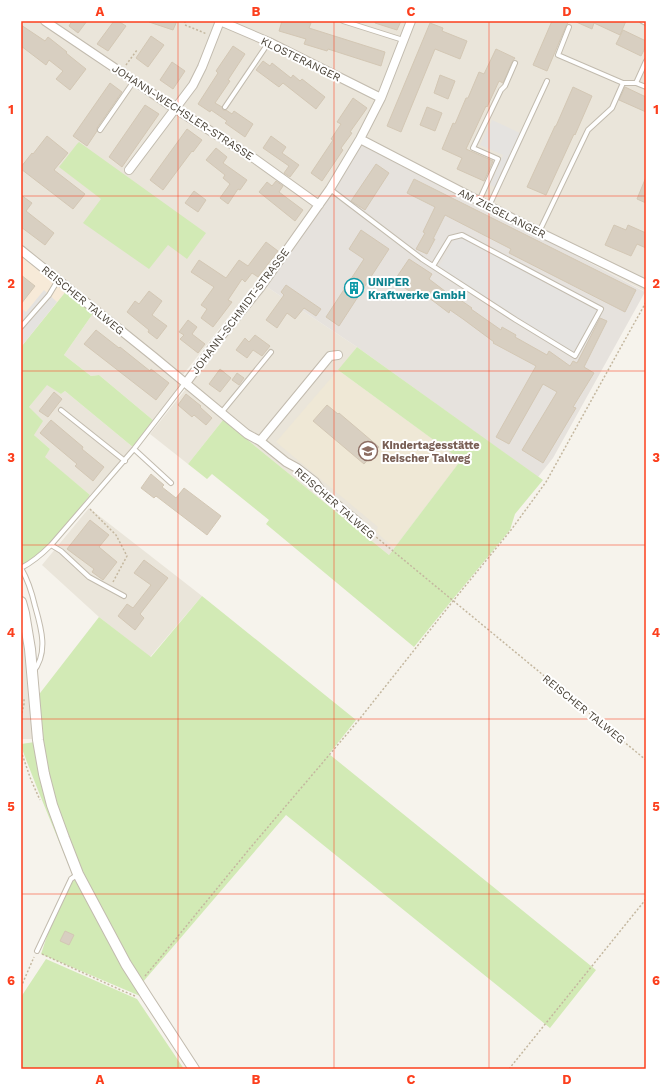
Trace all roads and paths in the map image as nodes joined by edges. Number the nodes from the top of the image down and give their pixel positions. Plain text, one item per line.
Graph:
1 (45, 21) edge
2 (185, 21) edge
3 (220, 21) edge
4 (342, 21) edge
5 (411, 21) edge
6 (642, 21) edge
7 (646, 23) edge
8 (569, 28) dead end
9 (214, 36) junction
10 (404, 40) junction
11 (269, 42) junction
12 (137, 50) dead end
13 (646, 61) edge
14 (515, 63) dead end
15 (121, 72) junction
16 (134, 81) junction
17 (547, 81) dead end
18 (623, 83) junction
19 (636, 83) junction
20 (646, 87) edge
21 (381, 98) junction
22 (225, 107) dead end
23 (174, 108) junction
24 (100, 130) dead end
25 (360, 139) junction
26 (129, 170) dead end
27 (330, 189) junction
28 (479, 201) junction
29 (319, 205) junction
30 (489, 206) junction
31 (539, 232) junction
32 (21, 250) edge
33 (434, 266) junction
34 (58, 279) junction
35 (646, 284) edge
36 (646, 302) edge
37 (21, 326) edge
38 (271, 352) dead end
39 (338, 355) dead end
40 (186, 383) junction
41 (61, 410) dead end
42 (222, 413) junction
43 (260, 441) junction
44 (134, 449) junction
45 (125, 460) junction
46 (171, 483) dead end
47 (86, 505) junction
48 (358, 522) joint
49 (51, 545) junction
50 (21, 568) edge
51 (110, 588) junction
52 (124, 596) dead end
53 (453, 601) junction
54 (21, 602) edge
55 (32, 674) junction
56 (646, 760) edge
57 (78, 874) junction
58 (646, 899) edge
59 (36, 951) junction
60 (138, 983) junction
61 (21, 987) edge
62 (139, 997) dead end
63 (194, 1069) edge
64 (509, 1069) edge

1 - 15 street, JOHANN-WECHSLER-STRASSE
2 - 9 path
3 - 9 street
3 - 11 street, KLOSTERANGER
4 - 10 lane
5 - 10 street, JOHANN-SCHMIDT-STRASSE
6 - 7 lane
8 - 18 lane
9 - 23 street
10 - 21 street, JOHANN-SCHMIDT-STRASSE
11 - 21 street, KLOSTERANGER
11 - 22 lane
12 - 15 path
13 - 19 lane
14 - 28 lane
15 - 16 street, JOHANN-WECHSLER-STRASSE
16 - 23 street, JOHANN-WECHSLER-STRASSE
16 - 24 lane
17 - 30 lane
18 - 19 lane
18 - 31 lane
19 - 20 lane
21 - 25 street, JOHANN-SCHMIDT-STRASSE
23 - 26 street
23 - 29 street, JOHANN-WECHSLER-STRASSE
25 - 27 street, JOHANN-SCHMIDT-STRASSE
25 - 28 street, AM ZIEGELANGER
27 - 29 street, JOHANN-SCHMIDT-STRASSE
27 - 33 lane
28 - 30 street, AM ZIEGELANGER
29 - 40 street, JOHANN-SCHMIDT-STRASSE
30 - 31 street, AM ZIEGELANGER
31 - 35 street, AM ZIEGELANGER
32 - 34 street, REISCHER TALWEG
33 - 33 lane
34 - 37 lane
34 - 40 street, REISCHER TALWEG
36 - 53 path
38 - 42 lane
39 - 43 street
40 - 42 street, REISCHER TALWEG
40 - 44 lane, JOHANN-SCHMIDT-STRASSE
41 - 45 lane
42 - 43 street, REISCHER TALWEG
43 - 48 street, REISCHER TALWEG
44 - 45 lane, JOHANN-SCHMIDT-STRASSE
44 - 46 lane
45 - 47 lane, JOHANN-SCHMIDT-STRASSE
47 - 49 lane, JOHANN-SCHMIDT-STRASSE
47 - 51 path
48 - 53 path, REISCHER TALWEG
49 - 50 lane, JOHANN-SCHMIDT-STRASSE
49 - 51 lane
50 - 55 lane
51 - 52 lane
53 - 56 path, REISCHER TALWEG
53 - 60 path
54 - 55 street
55 - 57 street
57 - 59 lane
57 - 60 street
58 - 64 path
59 - 61 path
59 - 62 path
60 - 63 street

